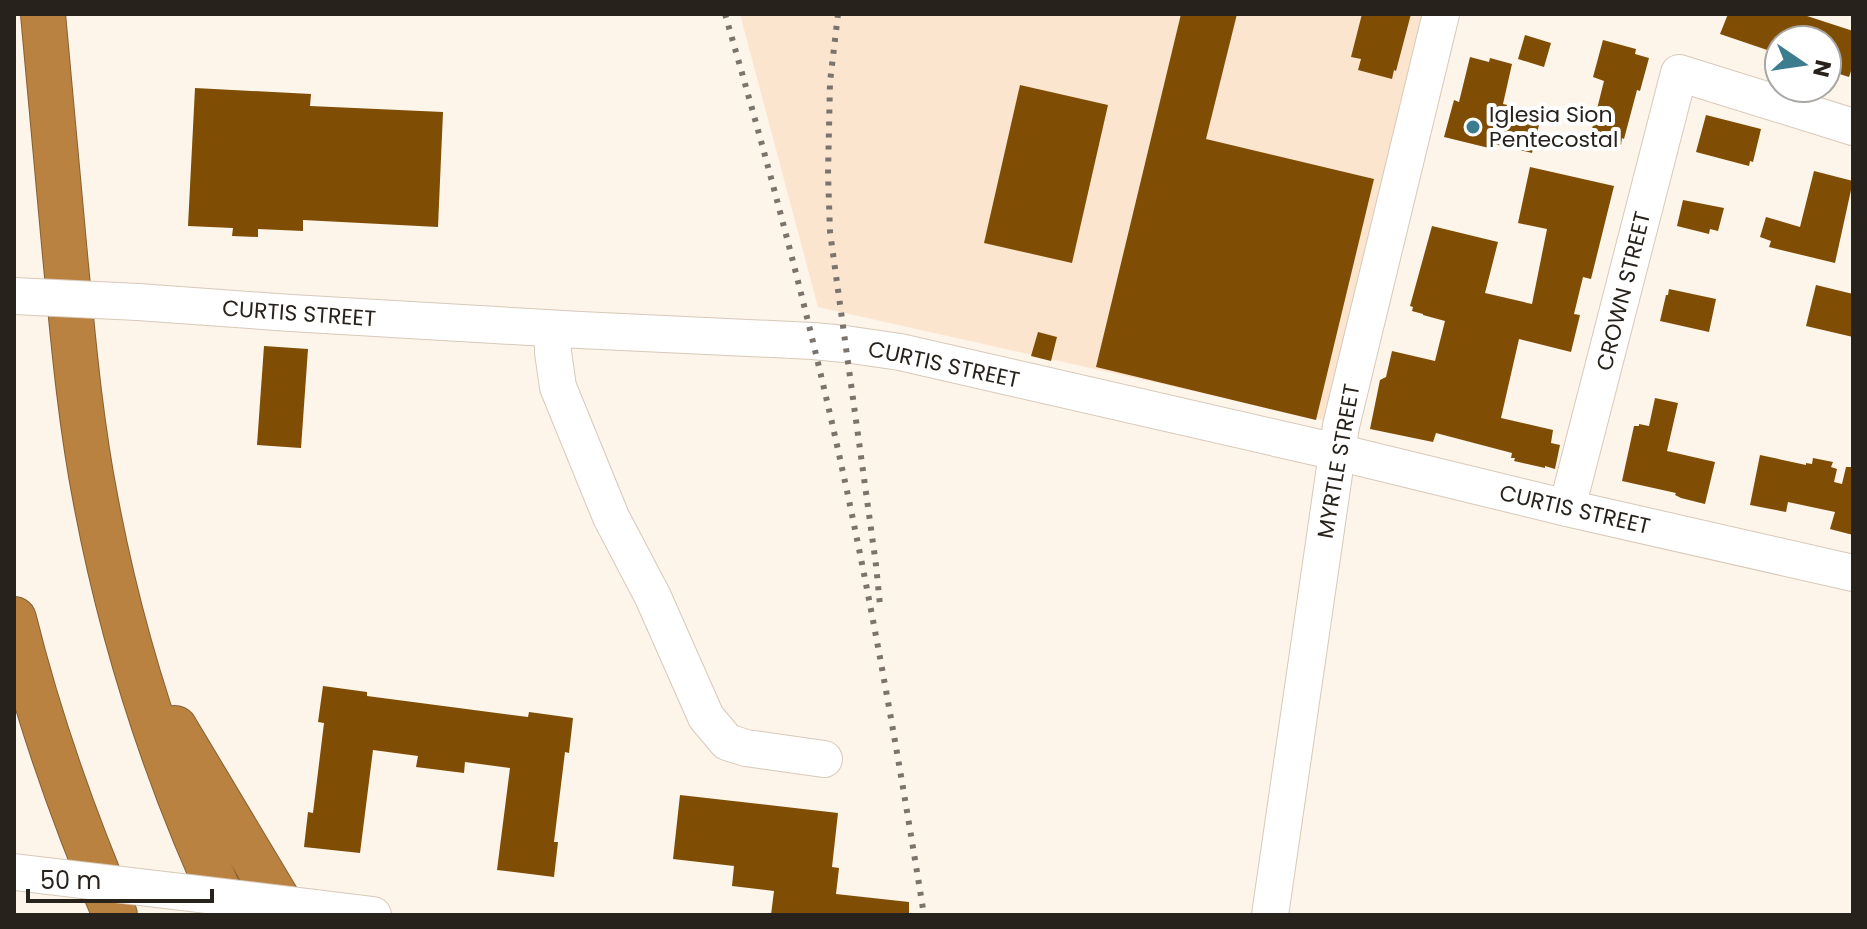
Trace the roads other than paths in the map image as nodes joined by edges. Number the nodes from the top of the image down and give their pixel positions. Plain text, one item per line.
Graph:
1 (43, 14) edge
2 (1441, 14) edge
3 (1853, 127) edge
4 (14, 296) edge
5 (553, 329) junction
6 (1337, 452) junction
7 (1567, 508) junction
8 (1853, 573) edge
9 (14, 619) edge
10 (127, 637) junction
11 (824, 759) dead end
12 (14, 872) edge
13 (301, 912) edge
14 (115, 915) edge
15 (230, 915) edge
16 (373, 915) edge
17 (1270, 915) edge

1 - 10 highway
2 - 6 street, MYRTLE STREET
3 - 7 street, CROWN STREET
4 - 5 street, CURTIS STREET, bridge
5 - 6 street, CURTIS STREET
5 - 11 street
6 - 7 street, CURTIS STREET
6 - 17 street, MYRTLE STREET
7 - 8 street, CURTIS STREET
9 - 14 highway
10 - 13 highway
10 - 15 highway
12 - 13 street, bridge
13 - 16 street

